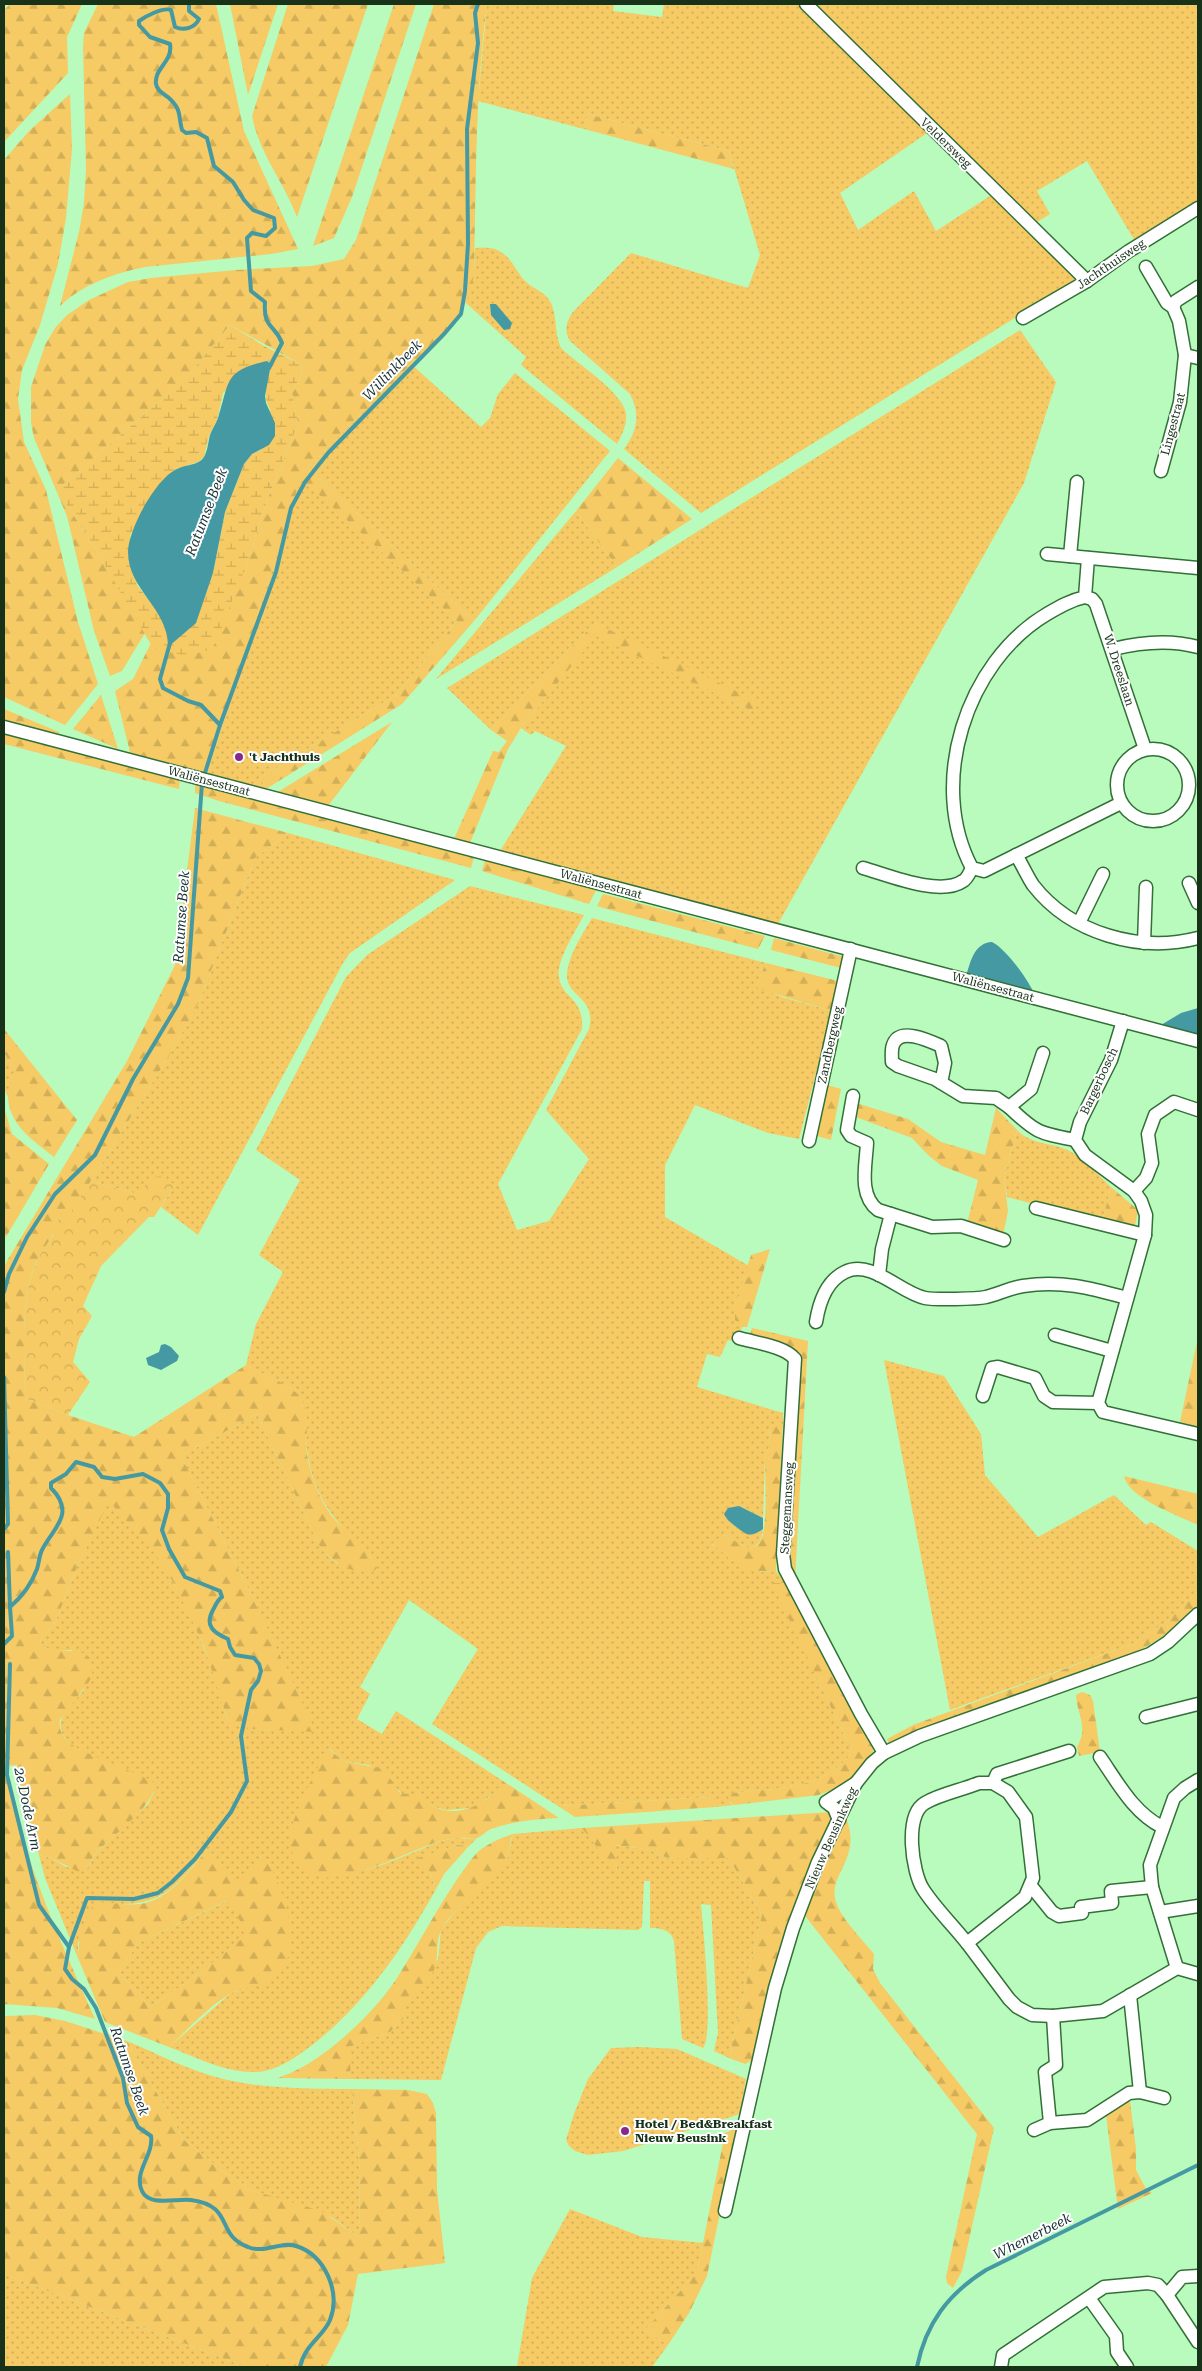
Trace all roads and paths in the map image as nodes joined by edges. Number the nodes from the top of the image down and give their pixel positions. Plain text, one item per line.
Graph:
1 (806, 4) edge
2 (1198, 208) edge
3 (1146, 267) dead end
4 (1087, 281) junction
5 (1198, 287) edge
6 (1173, 307) junction
7 (1023, 318) dead end
8 (1185, 355) junction
9 (1198, 358) edge
10 (1161, 471) dead end
11 (1076, 482) dead end
12 (1047, 554) dead end
13 (1070, 556) junction
14 (1088, 558) junction
15 (1198, 568) edge
16 (1084, 597) junction
17 (1198, 647) edge
18 (1113, 649) junction
19 (4, 727) edge
20 (1145, 749) junction
21 (1193, 799) edge
22 (1121, 803) junction
23 (1016, 855) junction
24 (863, 868) dead end
25 (972, 868) junction
26 (1103, 874) dead end
27 (1189, 883) dead end
28 (1146, 887) dead end
29 (1198, 903) edge
30 (1079, 923) junction
31 (1198, 938) edge
32 (1144, 943) junction
33 (851, 949) junction
34 (1123, 1021) junction
35 (1198, 1041) edge
36 (1043, 1053) dead end
37 (941, 1084) junction
38 (852, 1096) dead end
39 (1009, 1107) junction
40 (1198, 1110) edge
41 (1075, 1140) junction
42 (809, 1141) dead end
43 (1134, 1191) junction
44 (1036, 1208) dead end
45 (891, 1214) junction
46 (1144, 1235) junction
47 (1004, 1240) dead end
48 (879, 1275) junction
49 (1127, 1298) junction
50 (816, 1322) dead end
51 (1055, 1335) dead end
52 (739, 1338) dead end
53 (1112, 1351) junction
54 (983, 1396) dead end
55 (1098, 1402) junction
56 (1198, 1434) edge
57 (1198, 1614) edge
58 (1198, 1704) edge
59 (1146, 1717) dead end
60 (1069, 1751) dead end
61 (884, 1753) junction
62 (1100, 1757) dead end
63 (1198, 1780) edge
64 (856, 1783) junction
65 (993, 1783) junction
66 (839, 1820) junction
67 (1162, 1827) junction
68 (1031, 1886) junction
69 (1152, 1887) junction
70 (1198, 1906) edge
71 (1160, 1912) junction
72 (967, 1943) junction
73 (1177, 1968) junction
74 (1198, 1974) edge
75 (1130, 1995) junction
76 (1053, 2016) junction
77 (1140, 2092) junction
78 (1164, 2098) dead end
79 (1050, 2122) junction
80 (1034, 2130) dead end
81 (725, 2211) dead end
82 (1198, 2276) edge
83 (1168, 2295) junction
84 (1089, 2298) junction
85 (1198, 2342) edge
86 (1001, 2367) edge
87 (1127, 2367) edge

1 - 4 street, Veldersweg
2 - 4 street, Jachthuisweg
3 - 6 street, Lingestraat
4 - 7 street, Jachthuisweg
5 - 6 street
6 - 8 street, Lingestraat
8 - 9 street
8 - 10 street, Lingestraat
11 - 13 street
12 - 13 street
13 - 14 street
14 - 15 street
14 - 16 street
16 - 18 street, W. Dreeslaan
16 - 25 street
17 - 18 street
18 - 20 street, W. Dreeslaan
19 - 33 street, Waliënsestraat
20 - 21 street
20 - 22 street
21 - 22 street
22 - 23 street
23 - 25 street
23 - 30 street
24 - 25 street
26 - 30 street
27 - 29 street
28 - 32 street
30 - 32 street
31 - 32 street
33 - 34 street, Waliënsestraat
33 - 42 street, Zandbergweg
34 - 35 street, Waliënsestraat
34 - 41 street, Bargerbosch
36 - 39 street
37 - 37 street
37 - 39 street
38 - 45 street
39 - 41 street
40 - 43 street
41 - 43 street
43 - 46 street
44 - 46 street
45 - 47 street
45 - 48 street
46 - 49 street
48 - 49 street
48 - 50 street
49 - 53 street
51 - 53 street
52 - 61 street, Steggemansweg
53 - 55 street
54 - 55 street
55 - 56 street
57 - 61 street, Nieuw Beusinkweg
58 - 59 street
60 - 65 street
61 - 64 street, Nieuw Beusinkweg
62 - 67 street
63 - 67 street
64 - 66 street, Nieuw Beusinkweg
64 - 66 street
65 - 68 street
65 - 72 street
66 - 81 street, Nieuw Beusinkweg
67 - 69 street
68 - 69 street
68 - 72 street
69 - 71 street
70 - 71 street
71 - 73 street
72 - 76 street
73 - 74 street
73 - 75 street
75 - 76 street
75 - 77 street
76 - 79 street
77 - 78 street
77 - 79 street
79 - 80 street
82 - 83 street
83 - 84 street
83 - 85 street
84 - 86 street
84 - 87 street

